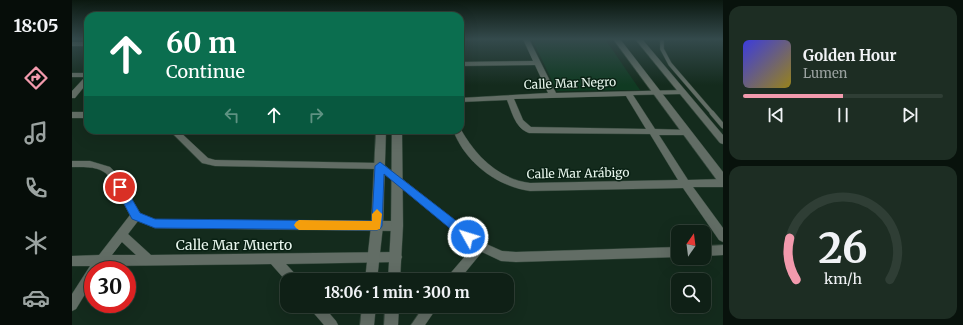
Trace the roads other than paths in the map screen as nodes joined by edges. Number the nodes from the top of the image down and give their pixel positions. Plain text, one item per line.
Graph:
1 (532, 54) edge
2 (627, 54) edge
3 (651, 54) edge
4 (665, 54) edge
5 (536, 63) junction
6 (464, 64) edge
7 (72, 75) edge
8 (84, 75) edge
9 (84, 82) edge
10 (656, 92) junction
11 (682, 92) junction
12 (628, 93) junction
13 (72, 96) edge
14 (553, 96) junction
15 (510, 98) junction
16 (464, 100) edge
17 (72, 115) edge
18 (84, 115) edge
19 (723, 126) edge
20 (653, 132) junction
21 (686, 132) junction
22 (177, 134) edge
23 (381, 134) edge
24 (397, 134) edge
25 (458, 134) edge
26 (723, 141) edge
27 (72, 164) edge
28 (380, 166) junction
29 (397, 179) junction
30 (723, 181) edge
31 (685, 183) junction
32 (136, 216) junction
33 (377, 226) junction
34 (397, 226) junction
35 (121, 234) junction
36 (723, 237) edge
37 (480, 246) junction
38 (723, 250) edge
39 (711, 251) edge
40 (671, 252) edge
41 (396, 257) junction
42 (374, 258) junction
43 (150, 260) junction
44 (275, 260) junction
45 (72, 261) edge
46 (100, 261) edge
47 (136, 262) edge
48 (84, 265) edge
49 (287, 273) edge
50 (372, 273) edge
51 (395, 273) edge
52 (458, 273) edge
53 (84, 286) edge
54 (72, 306) edge
55 (321, 313) edge
56 (368, 313) edge
57 (392, 313) edge
58 (426, 313) edge
59 (332, 325) edge
60 (367, 325) edge
61 (391, 325) edge
62 (417, 325) edge

1 - 5 street
2 - 10 street
3 - 11 street
4 - 19 lane
5 - 6 street
5 - 14 street
7 - 8 street
9 - 13 street
10 - 11 street, Calle Mar Negro
10 - 12 street, Calle Mar Negro
10 - 21 street
11 - 26 street
12 - 14 street, Calle Mar Negro
12 - 20 street
14 - 15 street, Calle Mar Negro
15 - 16 street, Calle Mar Negro
15 - 20 street
17 - 18 street
20 - 21 street
20 - 31 street
21 - 30 street
22 - 28 street
23 - 28 street
24 - 29 street
25 - 31 street, Calle Mar Arábigo
27 - 32 street
28 - 29 street
28 - 33 street
29 - 34 street
29 - 37 street
30 - 31 street, Calle Mar Arábigo
31 - 36 street
32 - 33 street
32 - 35 street
33 - 34 street
33 - 42 street
34 - 41 street
35 - 43 street
35 - 46 street
37 - 40 street
37 - 52 street
38 - 39 street
41 - 42 street, Calle Mar Muerto
41 - 51 street
42 - 44 street, Calle Mar Muerto
42 - 50 street
43 - 44 street, Calle Mar Muerto
43 - 47 street, Calle Mar Muerto
44 - 49 street
45 - 48 street, Calle Mar Muerto
53 - 54 street
55 - 59 street
56 - 60 street
57 - 61 street
58 - 62 street

